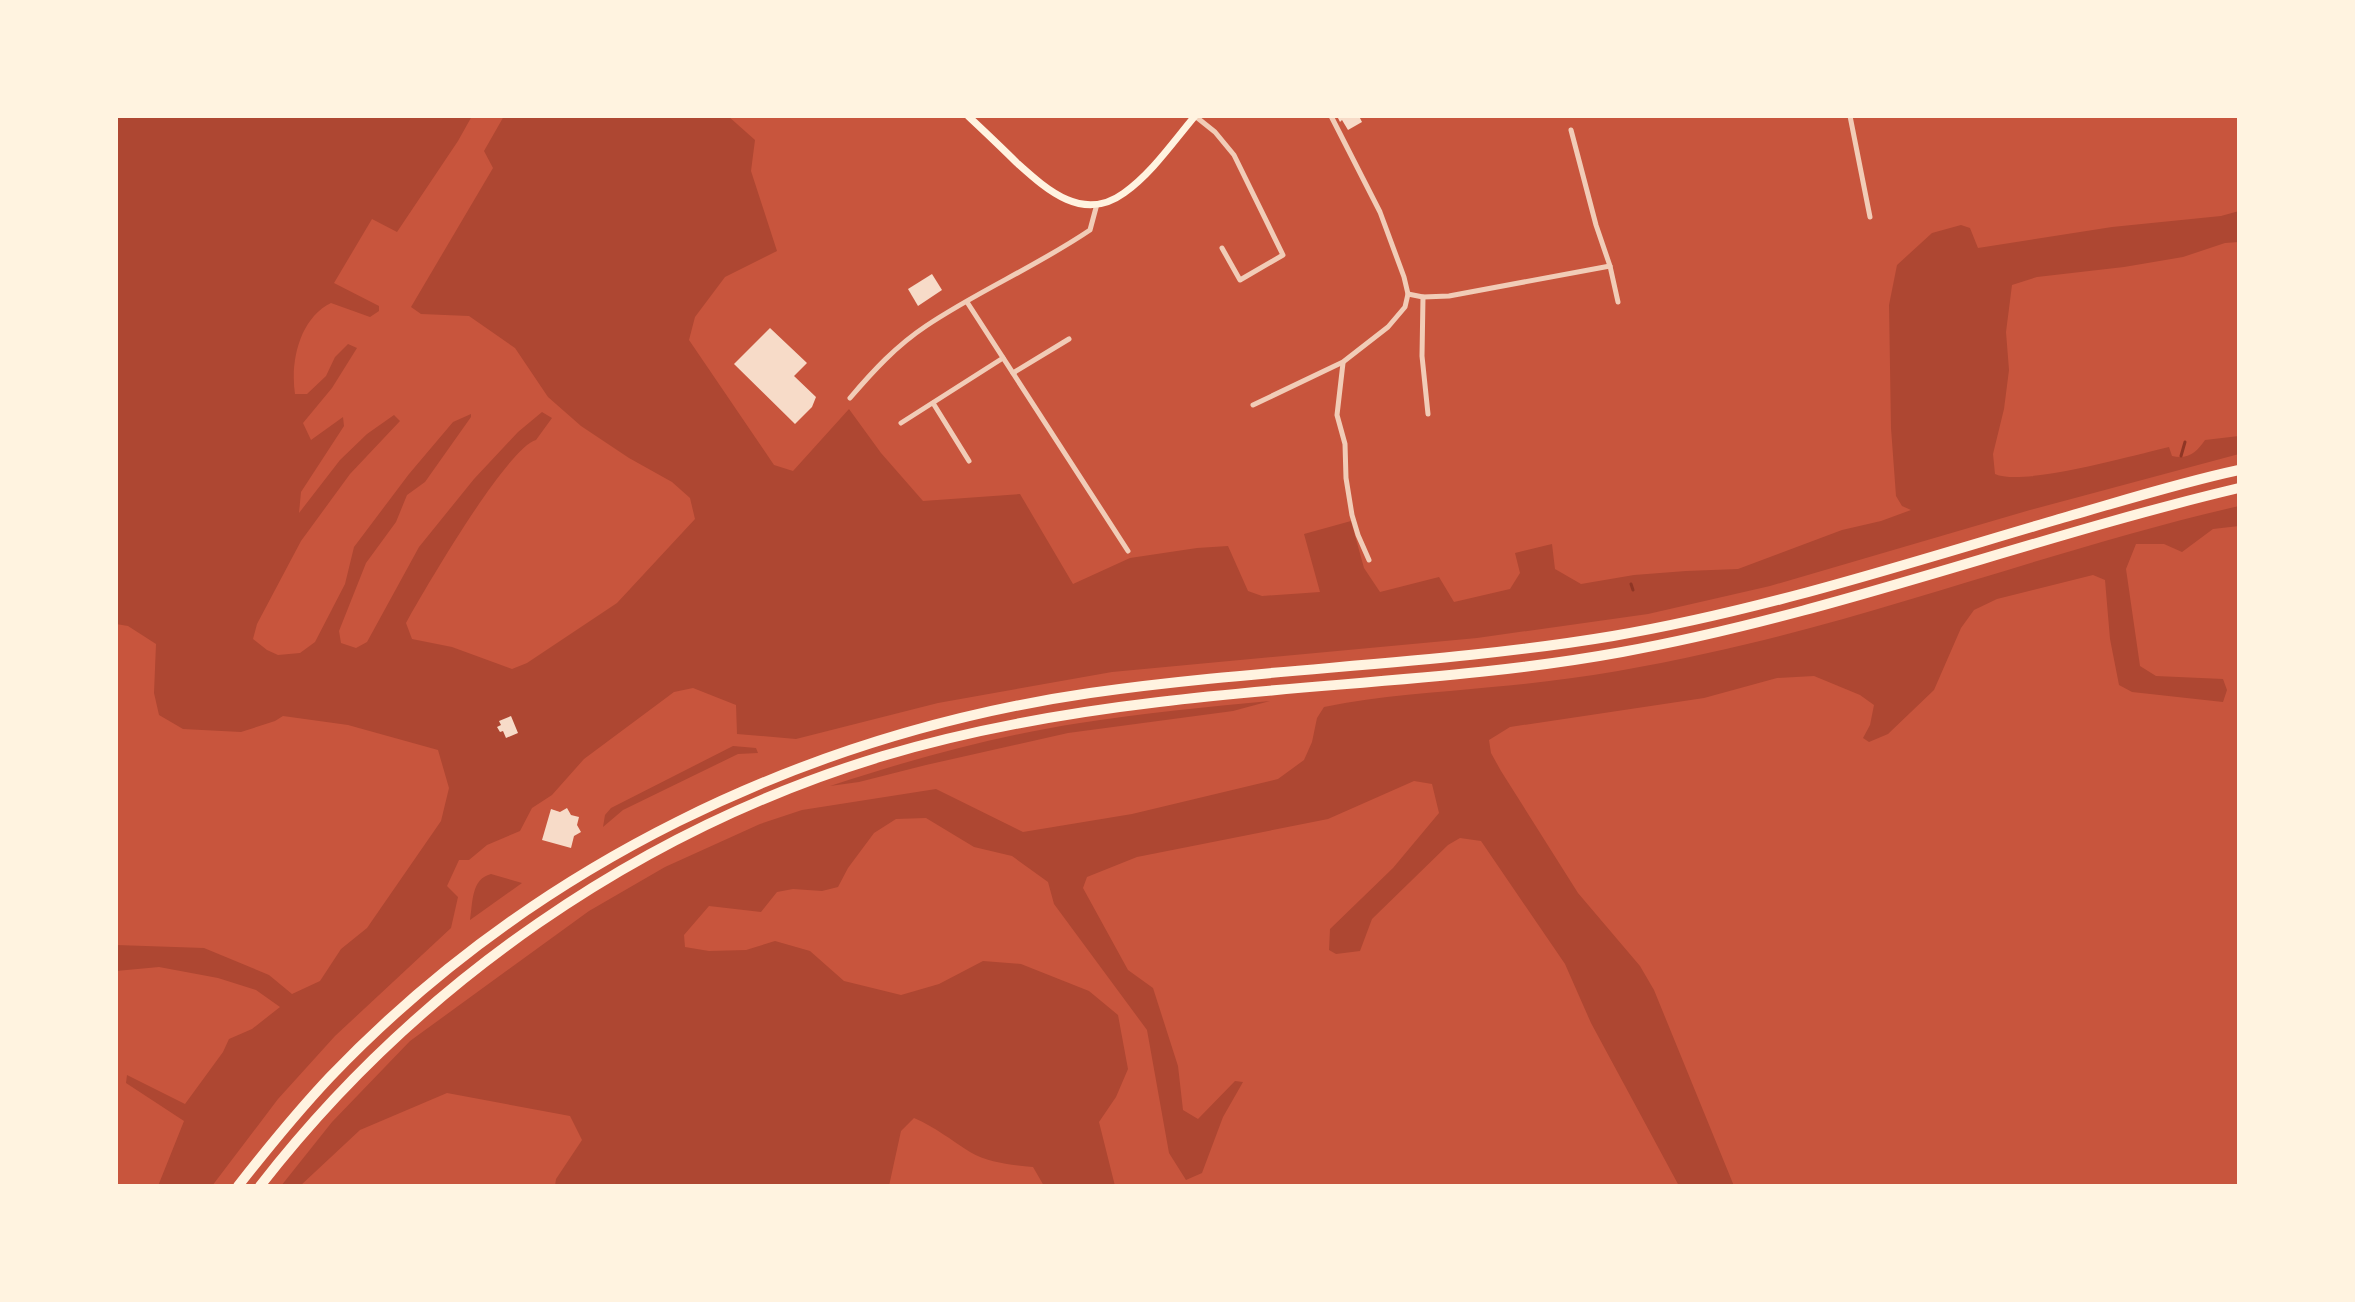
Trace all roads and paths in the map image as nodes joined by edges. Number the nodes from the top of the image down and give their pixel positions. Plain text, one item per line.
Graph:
1 (968, 116) edge
2 (1195, 116) edge
3 (1331, 116) edge
4 (1850, 116) edge
5 (1571, 130) dead end
6 (1097, 204) junction
7 (1870, 217) dead end
8 (1222, 248) dead end
9 (1610, 266) junction
10 (1408, 294) junction
11 (1423, 297) junction
12 (967, 302) junction
13 (1618, 302) dead end
14 (1069, 339) dead end
15 (1003, 358) junction
16 (1343, 362) junction
17 (1013, 373) junction
18 (850, 398) dead end
19 (933, 403) junction
20 (1253, 405) dead end
21 (1428, 414) dead end
22 (901, 423) dead end
23 (969, 461) dead end
24 (2239, 470) edge
25 (2239, 488) edge
26 (1128, 551) dead end
27 (1369, 560) dead end
28 (238, 1186) edge
29 (260, 1186) edge

1 - 6 main road
2 - 6 main road
2 - 8 street
3 - 10 street
4 - 7 street
5 - 9 street
6 - 12 street
9 - 11 street
9 - 13 street
10 - 11 street
10 - 16 street
11 - 21 street
12 - 15 street
12 - 18 street
14 - 17 street
15 - 17 street
15 - 19 street
16 - 20 street
16 - 27 street
17 - 26 street
19 - 22 street
19 - 23 street
24 - 28 highway
25 - 29 highway

